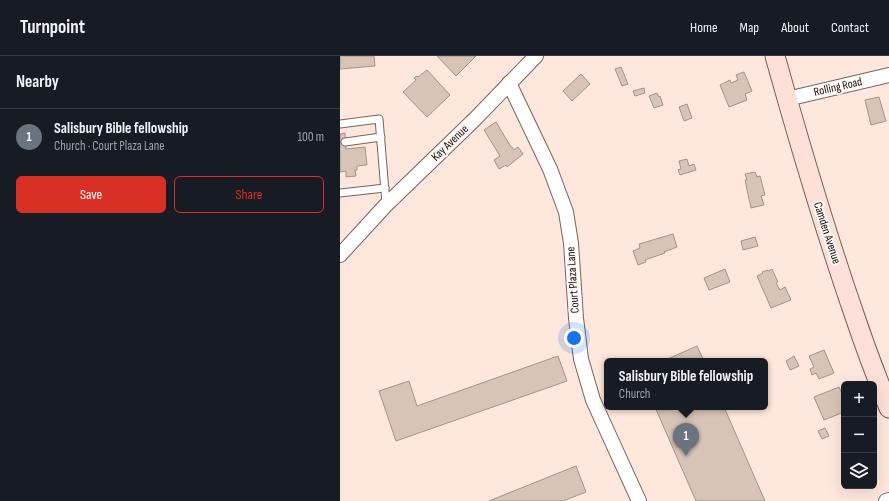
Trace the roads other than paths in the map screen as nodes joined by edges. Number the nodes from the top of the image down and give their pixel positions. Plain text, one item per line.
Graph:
1 (536, 56) edge
2 (775, 56) edge
3 (889, 75) edge
4 (509, 83) junction
5 (787, 99) junction
6 (340, 124) edge
7 (380, 136) junction
8 (345, 142) dead end
9 (386, 188) junction
10 (340, 193) edge
11 (386, 205) junction
12 (363, 230) junction
13 (340, 241) edge
14 (340, 255) edge
15 (889, 408) edge
16 (889, 500) edge
17 (639, 501) edge
18 (886, 501) edge

1 - 4 street, Kay Avenue
2 - 5 street, Camden Avenue
3 - 5 street, Rolling Road
4 - 11 street, Kay Avenue
4 - 17 street, Court Plaza Lane
5 - 15 street, Camden Avenue
6 - 7 lane
7 - 8 lane
7 - 9 lane
9 - 10 lane
9 - 11 lane
11 - 12 street, Kay Avenue
12 - 13 street, Kay Avenue
12 - 14 street, Kay Avenue
16 - 18 street

